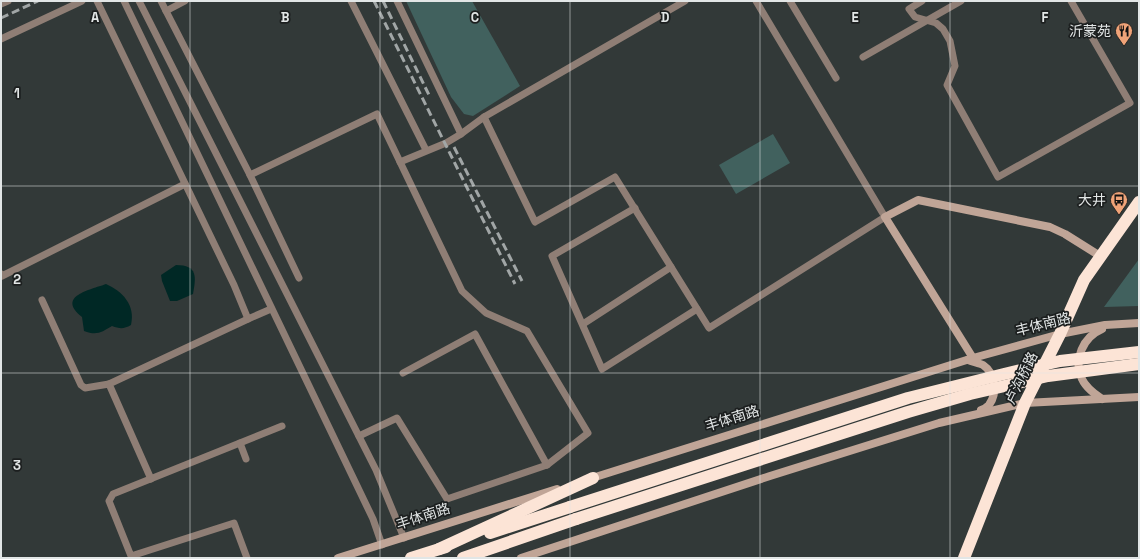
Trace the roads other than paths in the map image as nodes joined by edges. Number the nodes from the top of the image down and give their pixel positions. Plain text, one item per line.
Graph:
1 (8, 1) edge
2 (82, 1) edge
3 (97, 1) edge
4 (124, 1) edge
5 (139, 1) edge
6 (161, 1) edge
7 (185, 1) edge
8 (350, 1) edge
9 (397, 1) edge
10 (685, 1) edge
11 (756, 1) edge
12 (790, 1) edge
13 (922, 1) edge
14 (961, 1) edge
15 (1071, 1) edge
16 (1, 4) edge
17 (166, 11) junction
18 (926, 21) junction
19 (1, 39) edge
20 (863, 57) dead end
21 (836, 78) dead end
22 (484, 118) junction
23 (461, 134) junction
24 (426, 150) junction
25 (400, 162) junction
26 (250, 175) junction
27 (185, 184) junction
28 (1139, 202) edge
29 (634, 208) junction
30 (885, 217) junction
31 (1100, 256) junction
32 (671, 267) junction
33 (1, 274) edge
34 (299, 278) dead end
35 (42, 300) dead end
36 (271, 309) junction
37 (697, 310) junction
38 (248, 319) junction
39 (1139, 323) edge
40 (582, 324) junction
41 (1110, 325) junction
42 (1060, 334) junction
43 (1139, 352) edge
44 (970, 359) junction
45 (1139, 364) edge
46 (403, 373) dead end
47 (109, 384) junction
48 (1139, 397) edge
49 (1102, 399) junction
50 (1025, 403) junction
51 (978, 413) junction
52 (282, 426) dead end
53 (359, 436) junction
54 (240, 443) junction
55 (246, 459) dead end
56 (547, 465) junction
57 (593, 478) junction
58 (151, 479) junction
59 (404, 538) junction
60 (382, 545) junction
61 (439, 549) junction
62 (247, 558) edge
63 (338, 558) edge
64 (411, 558) edge
65 (463, 558) edge
66 (521, 558) edge
67 (964, 558) edge

1 - 16 street
2 - 19 street
3 - 27 street
4 - 36 street
5 - 53 street
6 - 17 street
7 - 17 street
8 - 24 street
9 - 23 street
10 - 22 street
11 - 30 street
12 - 21 street
13 - 18 street
14 - 18 street
15 - 18 street
17 - 26 street
18 - 20 street
22 - 23 street
22 - 29 street
23 - 24 street
24 - 25 street
25 - 26 street
25 - 56 street
26 - 34 street
27 - 33 street
27 - 38 street
28 - 31 highway, 卢沟桥路
29 - 32 street
29 - 40 street
30 - 31 street
30 - 37 street
30 - 44 street
31 - 42 highway, 卢沟桥路
32 - 37 street
32 - 40 street
35 - 47 street
36 - 38 street
36 - 60 street
37 - 40 street
38 - 47 street
39 - 41 street, 丰体南路
41 - 42 street, 丰体南路
41 - 49 street
42 - 44 street, 丰体南路
42 - 50 highway, 卢沟桥路
43 - 61 highway, bridge
44 - 51 street
44 - 57 street, 丰体南路
45 - 65 highway, bridge
46 - 56 street
47 - 58 street
48 - 49 street
49 - 50 street
50 - 51 street
50 - 67 highway, 卢沟桥路
51 - 66 street
52 - 54 street
53 - 56 street
53 - 59 street
54 - 55 street
54 - 58 street
57 - 59 street, 丰体南路
57 - 61 highway
58 - 62 street
59 - 60 street, 丰体南路
60 - 63 street, 丰体南路
61 - 64 highway

